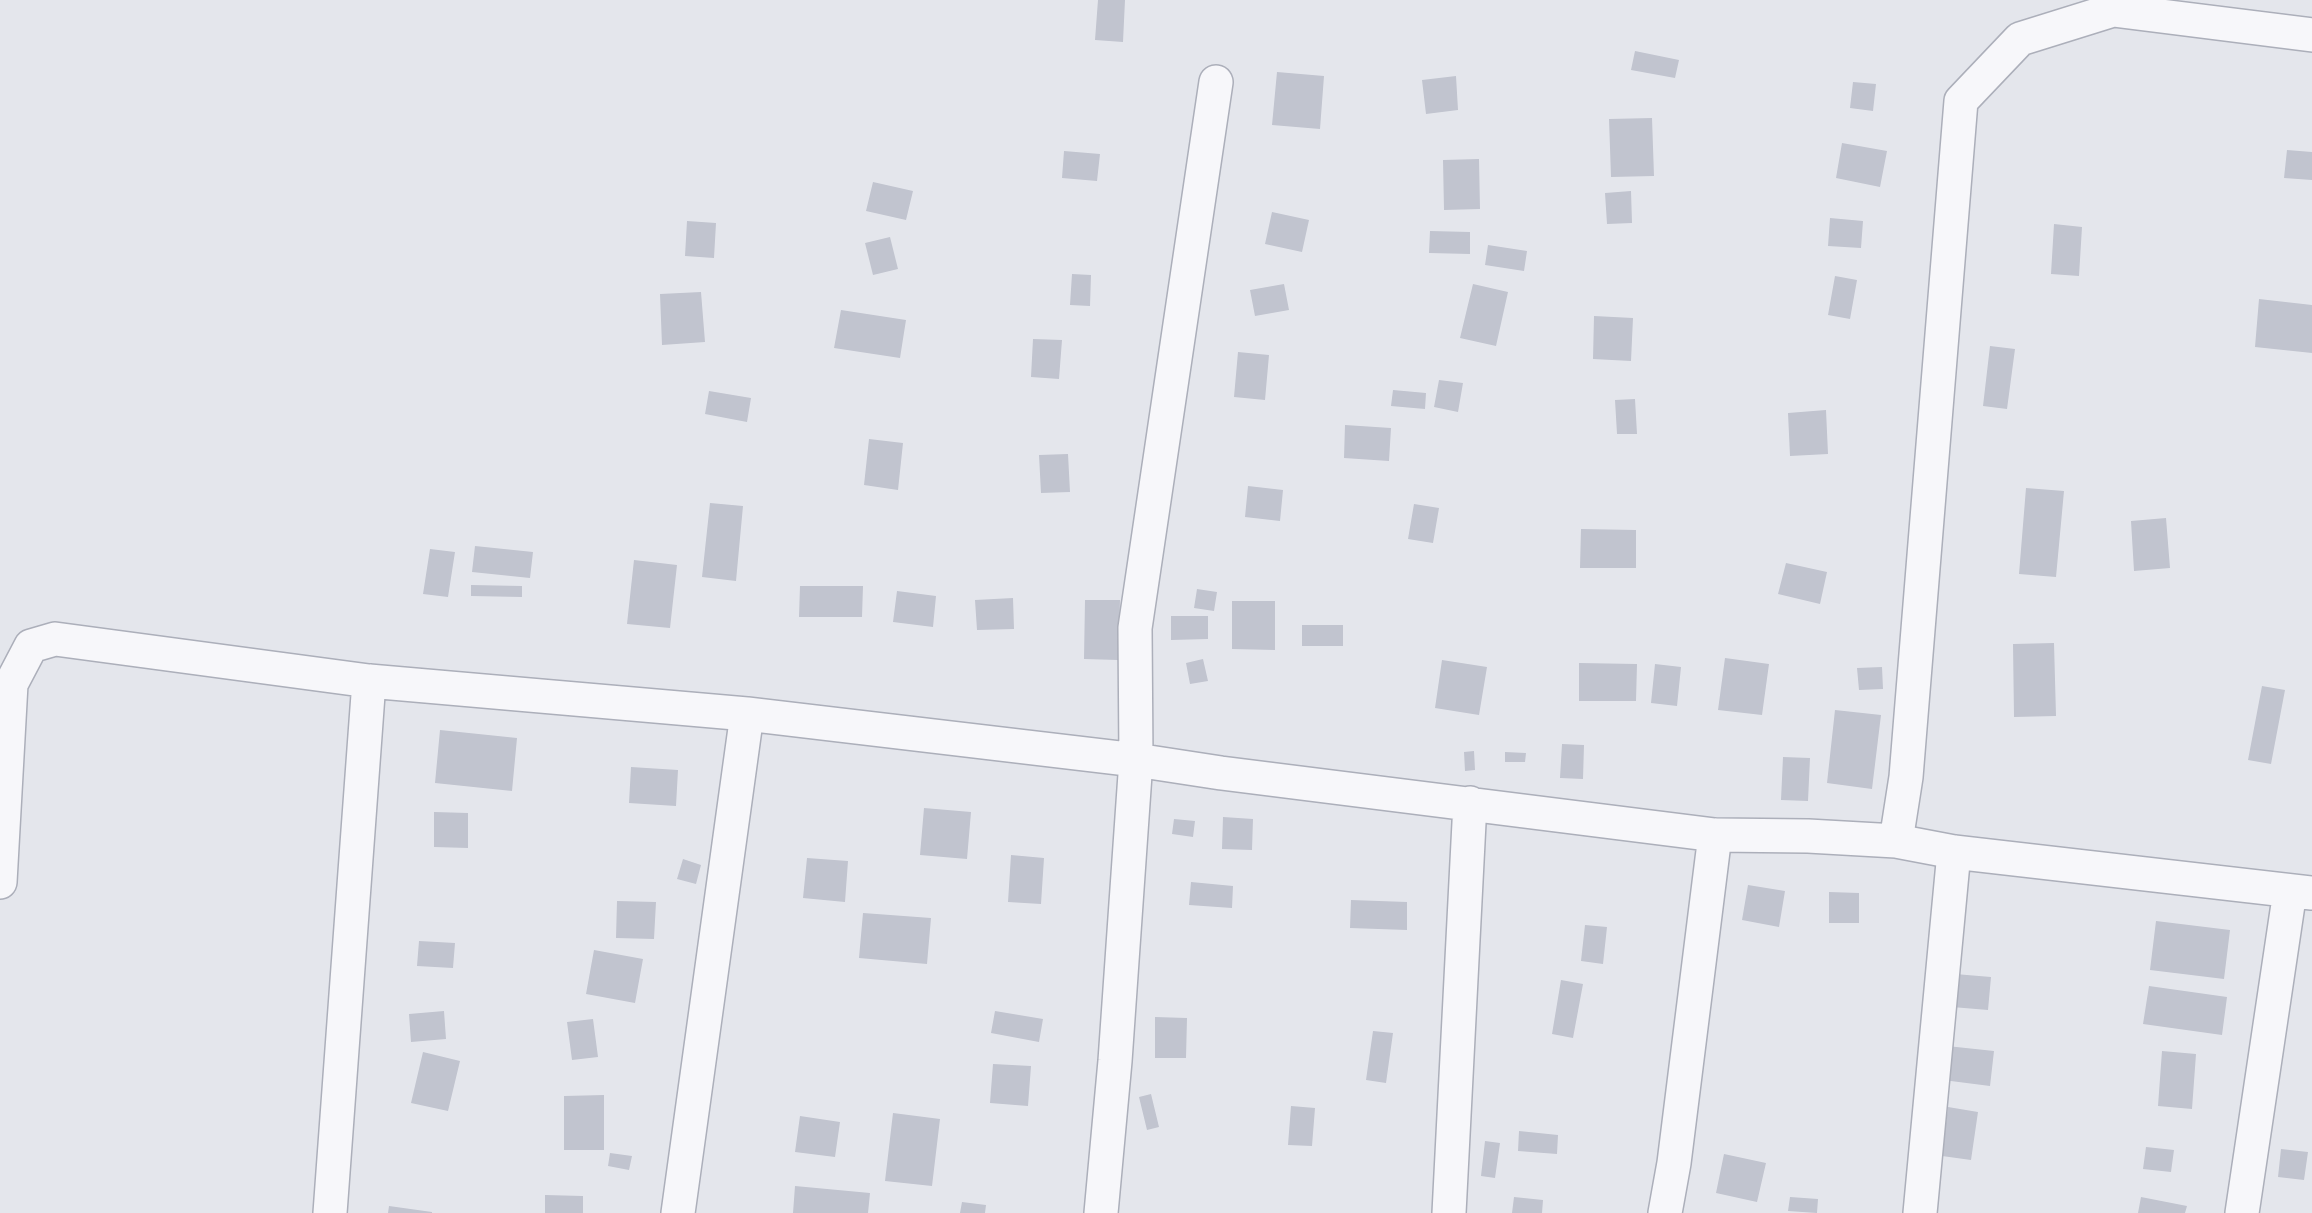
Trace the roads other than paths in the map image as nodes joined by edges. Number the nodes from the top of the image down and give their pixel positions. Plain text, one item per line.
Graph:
1 (2312, 35) edge
2 (1216, 82) dead end
3 (369, 681) junction
4 (747, 714) junction
5 (1136, 760) junction
6 (1470, 803) junction
7 (1715, 835) junction
8 (1896, 841) junction
9 (1954, 852) junction
10 (0, 882) edge
11 (2301, 892) edge
12 (330, 1213) edge
13 (678, 1213) edge
14 (1101, 1213) edge
15 (1449, 1213) edge
16 (1665, 1213) edge
17 (1920, 1213) edge
18 (2242, 1213) edge

1 - 8 street
2 - 5 street
3 - 4 street
3 - 10 street
3 - 12 street
4 - 5 street
4 - 13 street
5 - 6 street
5 - 14 street
6 - 7 street
6 - 15 street
7 - 8 street
7 - 16 street
8 - 9 street
9 - 11 street
9 - 17 street
11 - 18 street

